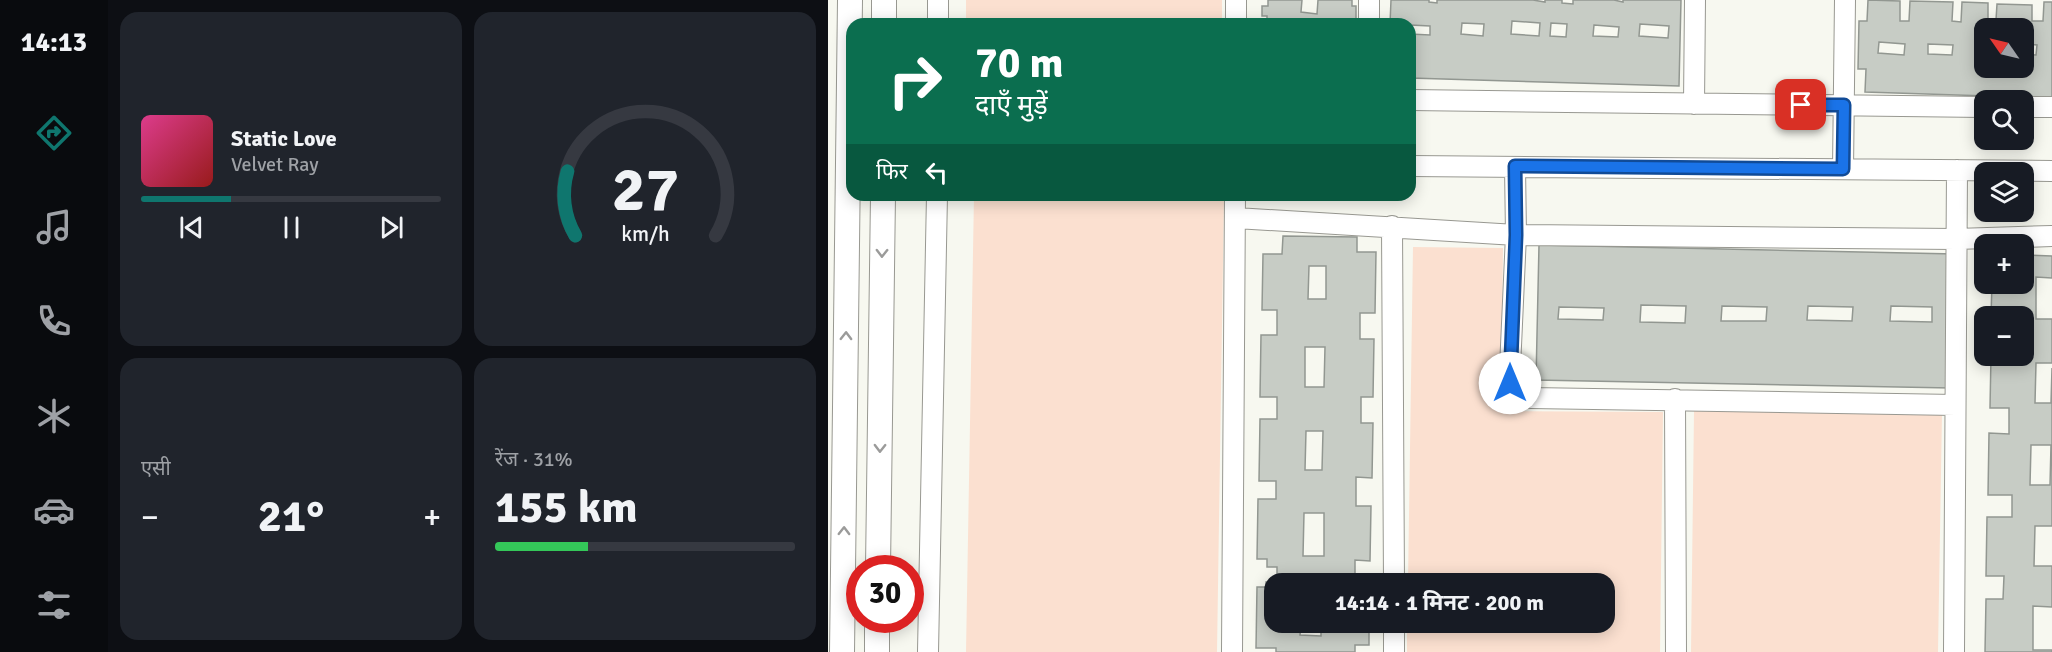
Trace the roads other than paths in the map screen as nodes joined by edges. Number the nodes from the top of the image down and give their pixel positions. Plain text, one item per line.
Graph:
1 (850, 0) edge
2 (885, 0) edge
3 (938, 0) edge
4 (1236, 0) edge
5 (1369, 0) edge
6 (1695, 0) edge
7 (1845, 0) edge
8 (850, 18) edge
9 (884, 18) edge
10 (938, 18) edge
11 (1236, 18) edge
12 (1369, 18) edge
13 (1416, 100) edge
14 (1694, 104) junction
15 (1844, 105) junction
16 (1974, 107) edge
17 (2034, 107) edge
18 (2052, 107) edge
19 (1416, 166) edge
20 (1515, 166) junction
21 (1843, 169) junction
22 (1957, 170) junction
23 (2052, 171) edge
24 (849, 201) edge
25 (883, 201) edge
26 (937, 201) edge
27 (1235, 201) edge
28 (1236, 218) junction
29 (1392, 226) junction
30 (1516, 235) junction
31 (2052, 236) edge
32 (1956, 239) junction
33 (1675, 399) junction
34 (1955, 405) junction
35 (878, 555) edge
36 (1394, 573) edge
37 (877, 633) edge
38 (1394, 633) edge
39 (842, 652) edge
40 (877, 652) edge
41 (928, 652) edge
42 (1232, 652) edge
43 (1394, 652) edge
44 (1676, 652) edge
45 (1954, 652) edge

1 - 8 street
2 - 9 street
3 - 10 street
4 - 11 street
5 - 12 street
6 - 14 street
7 - 15 street
13 - 14 street
14 - 15 street
15 - 16 street
15 - 21 street
17 - 18 street
19 - 20 street
20 - 21 street
20 - 30 street
21 - 22 street
22 - 23 street
22 - 32 street
39 -> 24 street
25 -> 35 street
26 - 41 street
27 - 28 street
28 - 29 street
28 - 42 street
29 - 30 street
29 - 36 street
30 - 32 street
30 - 33 street
31 - 32 street
32 - 34 street
33 - 34 street
33 - 44 street
34 - 45 street
37 - 40 street
38 - 43 street

